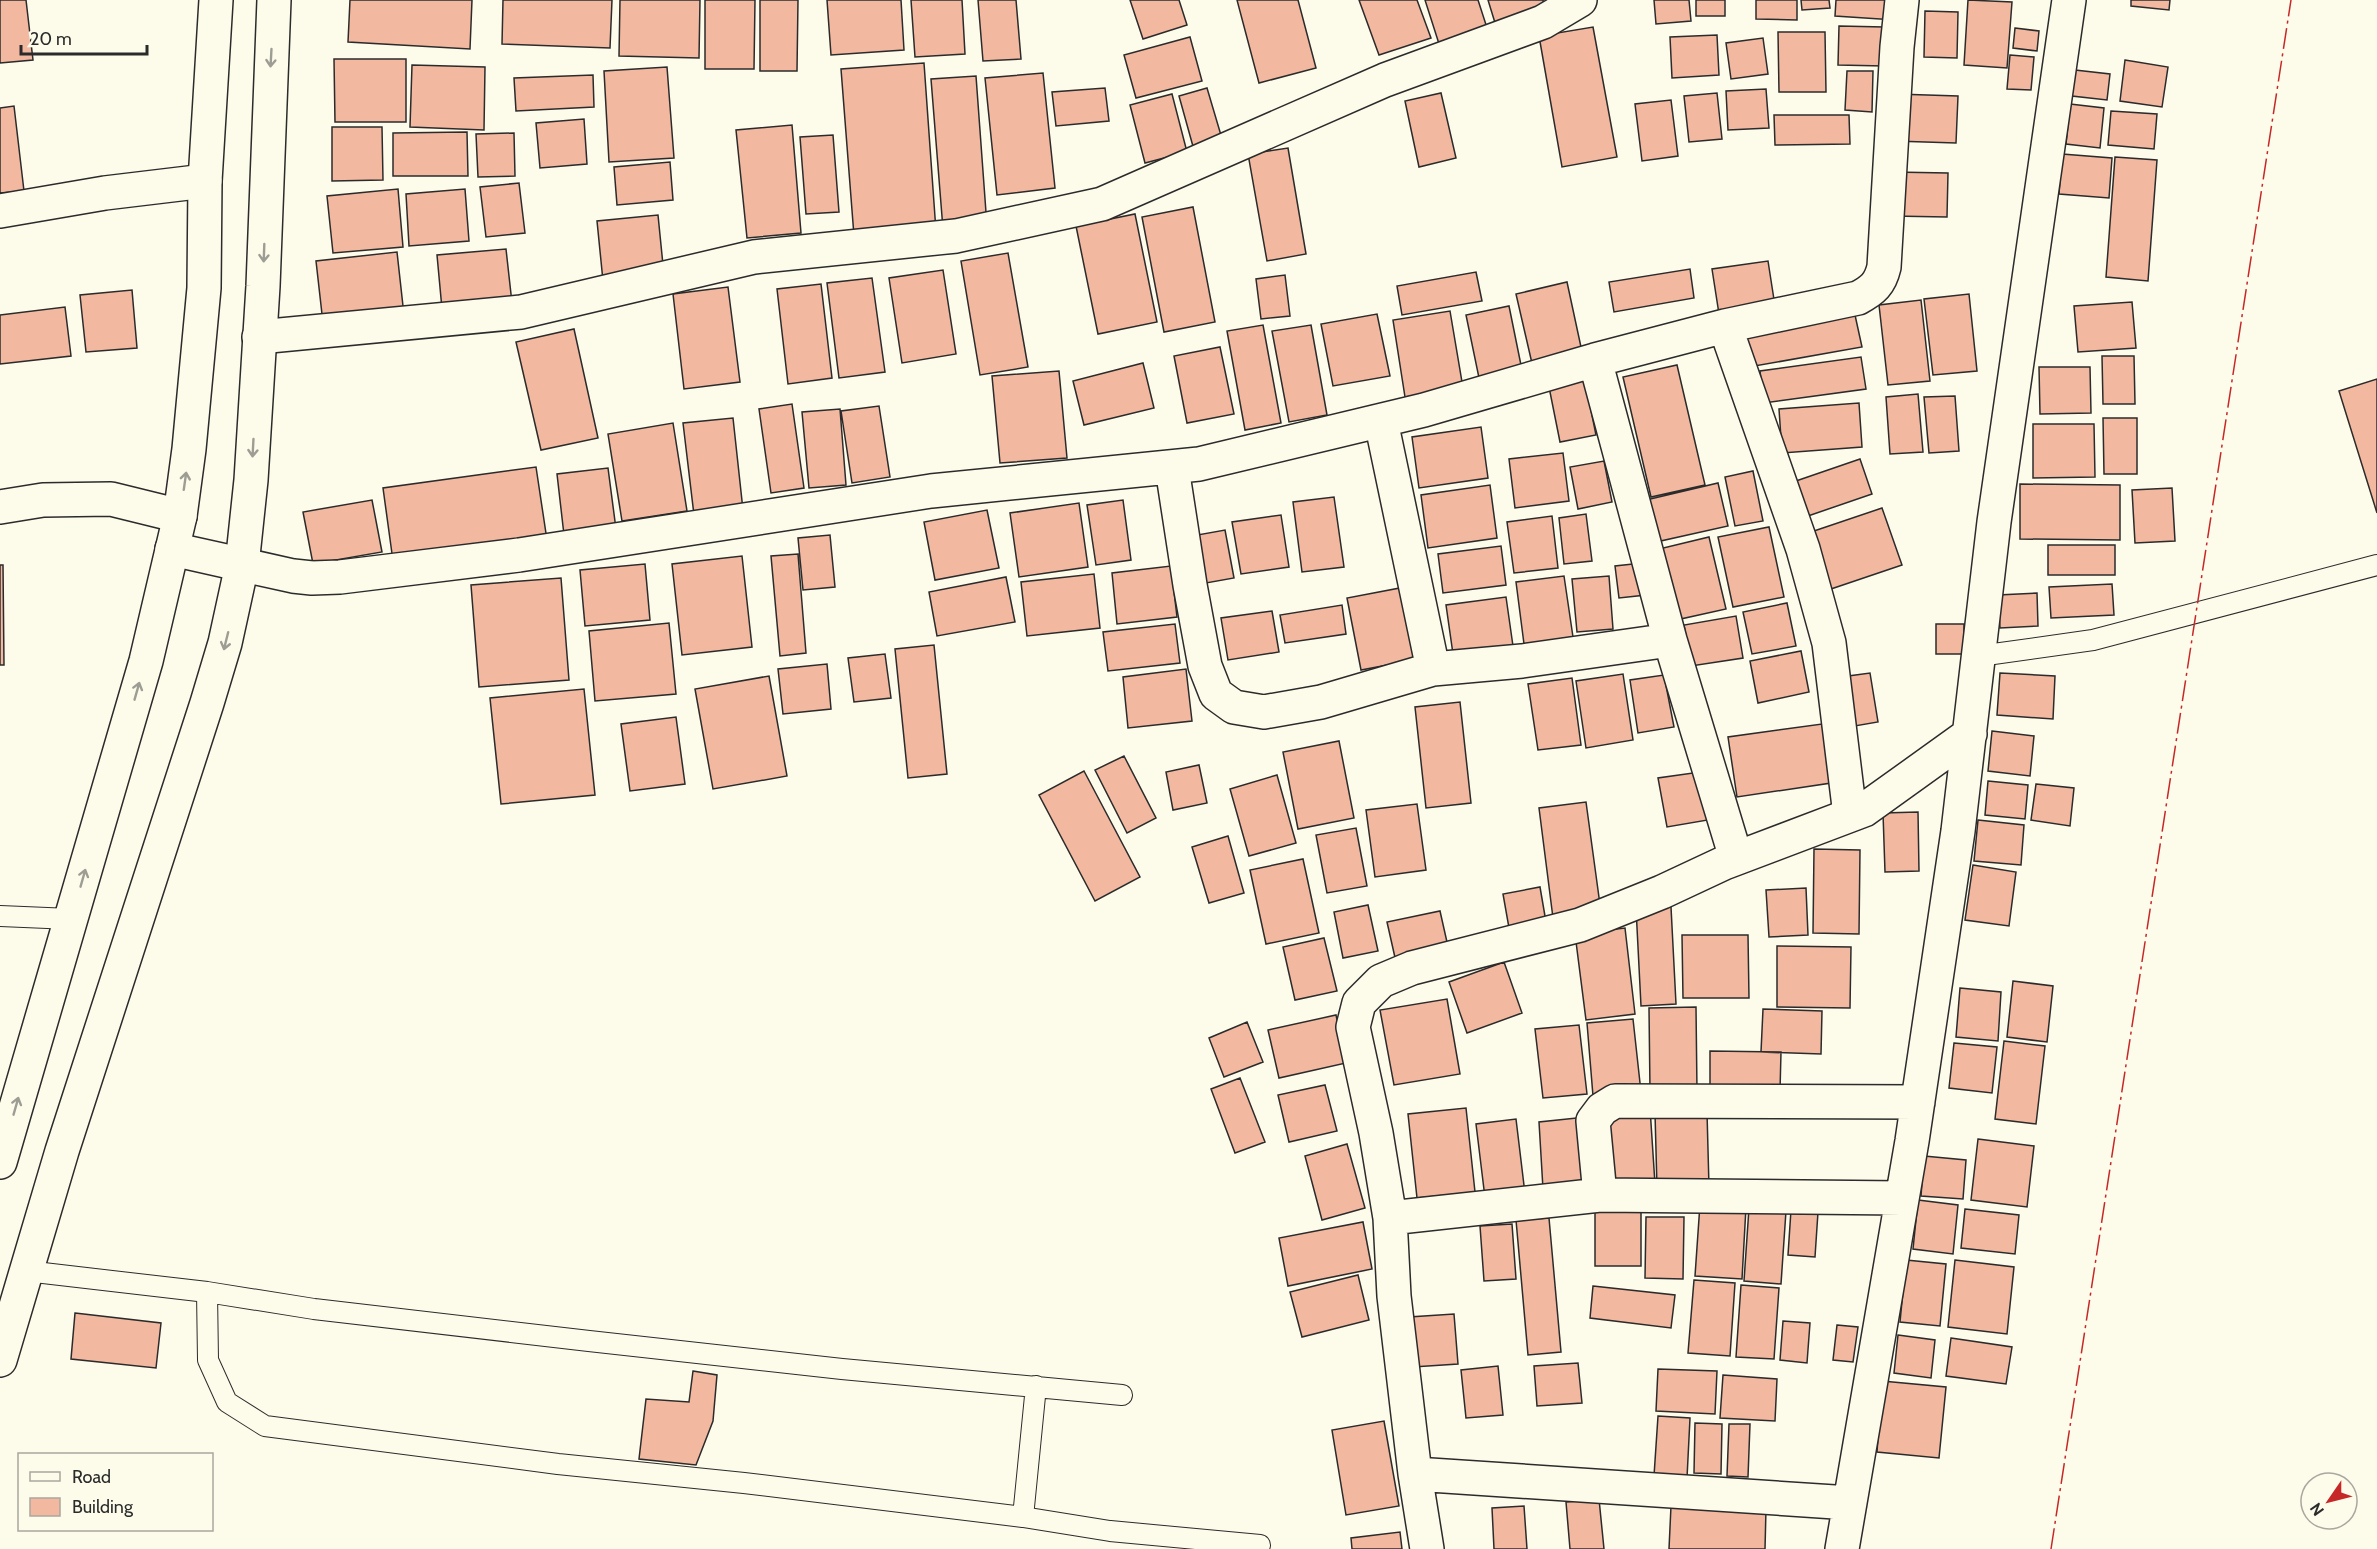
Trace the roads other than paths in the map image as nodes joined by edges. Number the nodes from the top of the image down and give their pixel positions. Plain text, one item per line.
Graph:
1 (216, 0) edge
2 (274, 0) edge
3 (1580, 0) edge
4 (1902, 0) edge
5 (2069, 0) edge
6 (205, 181) junction
7 (0, 211) edge
8 (1725, 326) junction
9 (259, 337) junction
10 (1595, 360) junction
11 (1381, 422) junction
12 (1172, 468) junction
13 (0, 507) edge
14 (180, 516) junction
15 (172, 549) junction
16 (242, 565) junction
17 (2377, 565) edge
18 (1670, 640) junction
19 (1979, 656) junction
20 (1433, 669) junction
21 (1970, 734) junction
22 (1850, 815) junction
23 (1736, 858) junction
24 (0, 916) edge
25 (71, 919) junction
26 (1918, 1102) junction
27 (0, 1162) edge
28 (1600, 1195) junction
29 (1902, 1198) junction
30 (1390, 1218) junction
31 (26, 1271) junction
32 (207, 1292) junction
33 (0, 1360) edge
34 (1036, 1386) junction
35 (1122, 1395) dead end
36 (1415, 1474) junction
37 (1850, 1503) junction
38 (1023, 1517) junction
39 (1260, 1545) dead end
40 (1427, 1549) edge
41 (1842, 1549) edge

1 - 6 main road
2 -> 9 main road
3 - 9 main road
4 - 8 main road
5 - 19 main road
6 - 7 main road
14 -> 6 main road
8 - 10 main road
8 - 22 main road
9 -> 16 main road
10 - 11 main road
10 - 18 main road
11 - 12 main road
11 - 20 main road
12 - 16 main road
12 - 20 main road
13 - 14 main road
14 - 15 main road
15 - 16 main road
25 -> 15 main road
16 -> 31 main road
17 - 19 lane
18 - 20 main road
18 - 23 main road
19 - 21 main road
21 - 22 main road
21 - 26 main road
22 - 23 main road
23 - 30 main road
24 - 25 lane
27 -> 25 main road
26 - 28 main road
26 - 29 main road
28 - 29 main road
28 - 30 main road
29 - 37 main road
30 - 36 main road
31 - 32 lane
31 - 33 main road
32 - 34 lane
32 - 38 lane
34 - 35 lane
34 - 38 lane
36 - 37 main road
36 - 40 main road
37 - 41 main road
38 - 39 lane

